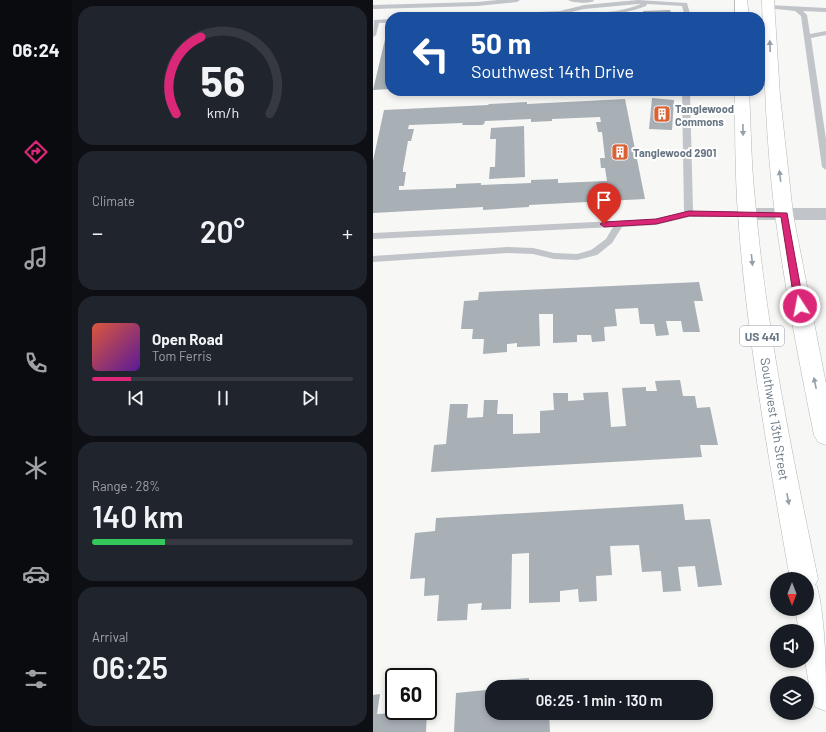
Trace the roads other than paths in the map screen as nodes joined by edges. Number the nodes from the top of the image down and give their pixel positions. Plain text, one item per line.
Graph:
1 (461, 0) edge
2 (517, 0) edge
3 (571, 0) edge
4 (608, 0) edge
5 (611, 0) edge
6 (741, 0) edge
7 (436, 2) edge
8 (768, 3) edge
9 (373, 7) edge
10 (797, 9) junction
11 (826, 10) edge
12 (623, 12) edge
13 (687, 12) edge
14 (742, 12) edge
15 (385, 21) edge
16 (826, 33) edge
17 (373, 35) edge
18 (808, 36) junction
19 (686, 96) edge
20 (742, 96) edge
21 (826, 167) edge
22 (689, 214) junction
23 (747, 214) junction
24 (784, 214) junction
25 (826, 214) edge
26 (619, 224) junction
27 (373, 236) edge
28 (373, 259) edge
29 (826, 435) edge
30 (803, 572) edge
31 (811, 616) edge
32 (826, 696) edge

1 - 7 lane
2 - 7 lane
3 - 4 lane
4 - 5 lane
6 - 14 main road
7 - 9 lane
8 - 10 lane
24 -> 8 main road, US 441
10 - 11 lane
10 - 18 lane
12 - 13 lane
15 - 17 lane
16 - 18 lane
18 - 21 lane
19 - 22 lane
20 -> 23 main road, Southwest 13th Street / US 441
22 - 23 lane
22 - 26 lane
23 - 24 street
23 -> 30 main road, Southwest 13th Street / US 441
24 - 25 street
29 -> 24 main road, US 441
26 - 27 lane
26 - 28 lane
31 - 32 main road

